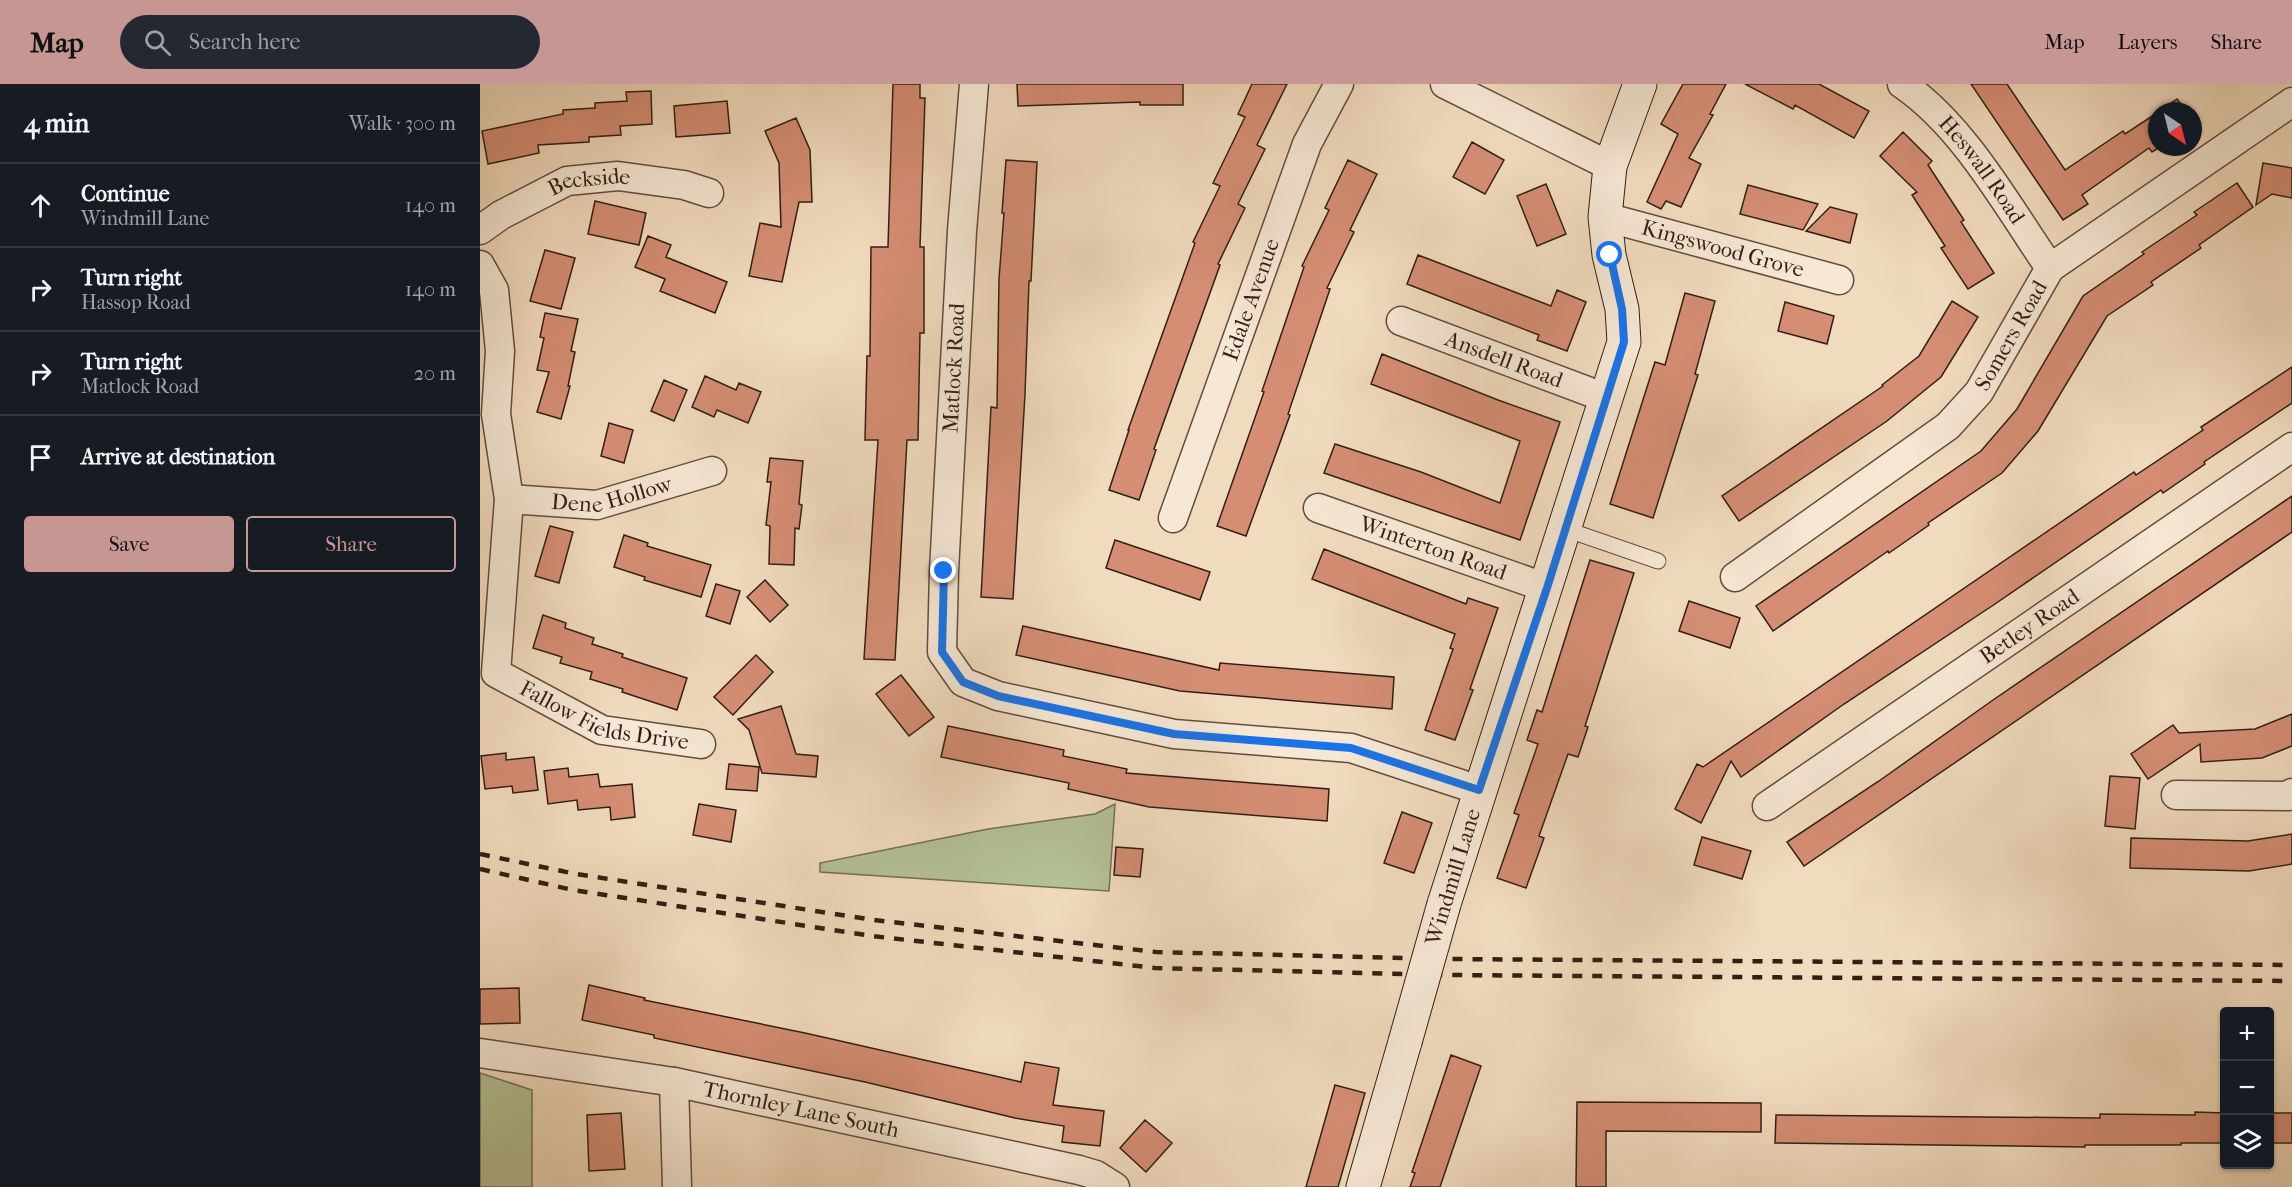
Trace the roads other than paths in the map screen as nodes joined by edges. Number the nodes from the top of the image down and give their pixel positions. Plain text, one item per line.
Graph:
1 (974, 84) edge
2 (1339, 84) edge
3 (1445, 84) edge
4 (1640, 84) edge
5 (1902, 84) edge
6 (2292, 102) edge
7 (1610, 166) junction
8 (709, 193) dead end
9 (1605, 217) junction
10 (480, 230) edge
11 (480, 265) edge
12 (2050, 268) junction
13 (1839, 280) dead end
14 (1401, 321) dead end
15 (1606, 398) junction
16 (488, 415) edge
17 (2292, 447) edge
18 (712, 471) dead end
19 (509, 499) junction
20 (1318, 508) dead end
21 (1173, 518) dead end
22 (1565, 529) junction
23 (1658, 561) dead end
24 (1735, 577) dead end
25 (1547, 588) junction
26 (701, 744) dead end
27 (1479, 790) junction
28 (2292, 793) edge
29 (2176, 795) dead end
30 (1767, 806) dead end
31 (480, 1053) edge
32 (674, 1082) junction
33 (677, 1187) edge
34 (1115, 1187) edge
35 (1363, 1187) edge

1 - 27 street, Matlock Road
2 - 21 street, Edale Avenue
3 - 7 street
4 - 7 street, Windmill Lane
5 - 12 street, Heswall Road
6 - 12 street, Somers Road
7 - 9 street, Windmill Lane
8 - 10 street, Beckside
9 - 13 street, Kingswood Grove
9 - 15 street, Windmill Lane
11 - 16 street, Fallow Fields Drive
12 - 24 street, Somers Road
14 - 15 street, Ansdell Road
15 - 22 street, Windmill Lane
16 - 19 street, Fallow Fields Drive
17 - 30 street, Betley Road
18 - 19 street, Dene Hollow
19 - 26 street, Fallow Fields Drive
20 - 25 street, Winterton Road
22 - 23 lane
22 - 25 street, Windmill Lane
25 - 27 street, Windmill Lane
27 - 35 street, Windmill Lane, bridge
28 - 29 street
31 - 32 street, Thornley Lane South
32 - 33 street
32 - 34 street, Thornley Lane South

